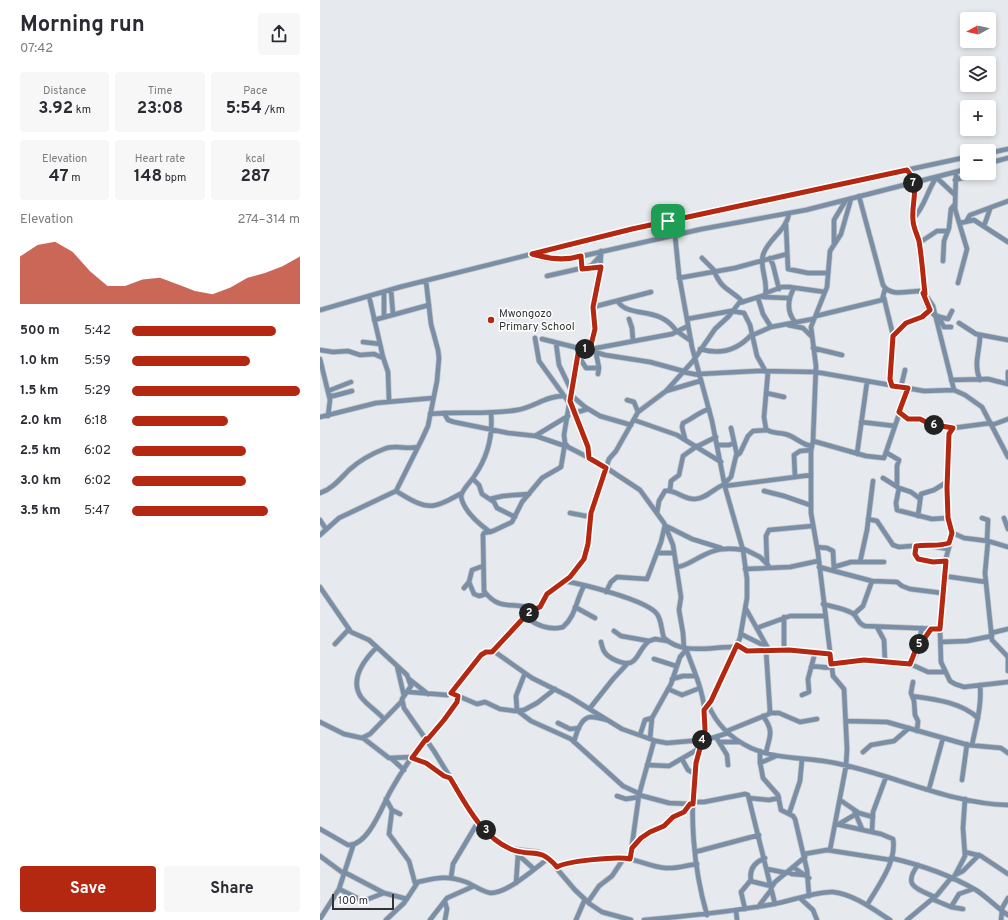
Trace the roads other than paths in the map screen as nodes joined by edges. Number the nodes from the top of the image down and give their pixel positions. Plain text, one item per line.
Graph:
1 (1008, 149) edge
2 (996, 152) edge
3 (1008, 158) edge
4 (960, 159) edge
5 (997, 161) edge
6 (907, 170) junction
7 (960, 171) edge
8 (956, 172) junction
9 (936, 178) junction
10 (960, 179) edge
11 (955, 180) junction
12 (913, 183) junction
13 (954, 194) junction
14 (859, 196) junction
15 (852, 199) junction
16 (846, 200) junction
17 (1008, 201) edge
18 (955, 204) junction
19 (990, 209) junction
20 (789, 214) junction
21 (912, 220) junction
22 (967, 220) junction
23 (960, 223) junction
24 (786, 225) junction
25 (984, 226) junction
26 (948, 231) junction
27 (676, 235) junction
28 (919, 242) junction
29 (1008, 242) edge
30 (834, 243) junction
31 (601, 253) junction
32 (532, 254) junction
33 (787, 254) junction
34 (581, 256) junction
35 (702, 258) dead end
36 (770, 258) junction
37 (763, 260) junction
38 (943, 261) dead end
39 (588, 267) junction
40 (601, 267) junction
41 (582, 269) junction
42 (715, 271) junction
43 (828, 272) junction
44 (547, 276) dead end
45 (680, 278) junction
46 (426, 281) junction
47 (958, 283) dead end
48 (794, 288) junction
49 (778, 289) junction
50 (885, 289) junction
51 (391, 290) junction
52 (384, 292) junction
53 (651, 292) dead end
54 (825, 292) junction
55 (766, 293) junction
56 (891, 293) junction
57 (924, 293) junction
58 (369, 296) junction
59 (759, 297) junction
60 (788, 298) junction
61 (884, 299) junction
62 (618, 302) junction
63 (743, 302) junction
64 (429, 305) junction
65 (593, 307) junction
66 (320, 310) edge
67 (930, 310) junction
68 (732, 311) junction
69 (952, 311) dead end
70 (393, 314) junction
71 (937, 316) junction
72 (384, 317) junction
73 (814, 317) junction
74 (629, 319) dead end
75 (687, 319) junction
76 (374, 320) junction
77 (794, 322) junction
78 (959, 323) dead end
79 (786, 324) junction
80 (688, 326) junction
81 (771, 327) junction
82 (677, 332) junction
83 (939, 333) junction
84 (752, 335) junction
85 (980, 335) junction
86 (811, 336) junction
87 (893, 336) junction
88 (535, 338) dead end
89 (990, 338) junction
90 (542, 339) dead end
91 (1008, 340) edge
92 (633, 341) junction
93 (691, 341) junction
94 (363, 342) dead end
95 (556, 343) junction
96 (378, 344) junction
97 (980, 345) junction
98 (813, 348) junction
99 (587, 349) junction
100 (700, 349) junction
101 (320, 350) edge
102 (596, 353) junction
103 (373, 354) junction
104 (578, 354) junction
105 (842, 355) dead end
106 (695, 357) junction
107 (383, 358) junction
108 (320, 359) edge
109 (599, 368) junction
110 (905, 370) dead end
111 (683, 371) junction
112 (767, 372) junction
113 (816, 372) junction
114 (1008, 372) edge
115 (598, 374) dead end
116 (699, 375) junction
117 (951, 380) junction
118 (980, 380) junction
119 (1008, 380) edge
120 (700, 381) junction
121 (351, 382) dead end
122 (867, 382) junction
123 (1008, 384) edge
124 (892, 386) junction
125 (901, 387) junction
126 (908, 388) junction
127 (954, 390) junction
128 (352, 391) dead end
129 (666, 391) junction
130 (328, 393) junction
131 (766, 393) junction
132 (571, 394) junction
133 (337, 395) junction
134 (563, 396) junction
135 (784, 397) dead end
136 (433, 398) junction
137 (627, 400) dead end
138 (330, 401) junction
139 (389, 401) junction
140 (570, 403) junction
141 (588, 409) junction
142 (708, 409) junction
143 (638, 412) junction
144 (899, 412) junction
145 (491, 413) junction
146 (574, 413) junction
147 (430, 414) junction
148 (444, 414) junction
149 (328, 416) junction
150 (568, 416) junction
151 (320, 417) edge
152 (1008, 419) edge
153 (634, 420) junction
154 (861, 422) junction
155 (991, 424) junction
156 (631, 425) junction
157 (895, 426) junction
158 (731, 428) dead end
159 (953, 428) junction
160 (492, 430) junction
161 (767, 430) junction
162 (535, 436) junction
163 (716, 437) junction
164 (685, 439) junction
165 (734, 443) junction
166 (565, 444) junction
167 (717, 445) junction
168 (697, 446) junction
169 (812, 446) junction
170 (418, 447) junction
171 (887, 453) junction
172 (857, 454) junction
173 (737, 455) junction
174 (1008, 457) edge
175 (589, 458) junction
176 (721, 462) junction
177 (606, 468) junction
178 (810, 475) junction
179 (795, 477) junction
180 (473, 478) junction
181 (883, 478) dead end
182 (873, 481) dead end
183 (947, 482) junction
184 (725, 485) junction
185 (898, 487) junction
186 (396, 491) junction
187 (670, 491) junction
188 (764, 491) dead end
189 (320, 493) edge
190 (462, 493) junction
191 (529, 494) junction
192 (919, 498) junction
193 (490, 500) junction
194 (810, 506) junction
195 (570, 513) dead end
196 (658, 513) junction
197 (918, 516) junction
198 (515, 517) junction
199 (591, 517) junction
200 (948, 518) junction
201 (982, 518) dead end
202 (1004, 518) dead end
203 (868, 519) junction
204 (320, 520) edge
205 (665, 525) junction
206 (812, 526) junction
207 (326, 529) junction
208 (1008, 529) edge
209 (490, 532) junction
210 (952, 533) junction
211 (320, 535) edge
212 (987, 541) junction
213 (949, 543) junction
214 (916, 546) junction
215 (817, 547) junction
216 (934, 547) junction
217 (1008, 547) edge
218 (723, 548) junction
219 (742, 549) junction
220 (948, 549) junction
221 (657, 553) junction
222 (674, 553) junction
223 (818, 561) junction
224 (946, 561) junction
225 (860, 562) junction
226 (884, 562) dead end
227 (483, 566) junction
228 (769, 566) junction
229 (677, 567) junction
230 (819, 567) junction
231 (745, 569) junction
232 (834, 569) junction
233 (944, 576) junction
234 (564, 581) junction
235 (872, 581) junction
236 (469, 582) junction
237 (986, 582) junction
238 (584, 586) junction
239 (320, 587) edge
240 (464, 588) dead end
241 (606, 592) junction
242 (942, 593) junction
243 (486, 594) junction
244 (823, 604) junction
245 (575, 607) junction
246 (532, 609) junction
247 (746, 609) junction
248 (854, 614) junction
249 (525, 616) junction
250 (825, 616) junction
251 (784, 617) junction
252 (595, 618) dead end
253 (877, 627) junction
254 (348, 628) junction
255 (757, 628) junction
256 (883, 628) junction
257 (922, 628) junction
258 (931, 629) junction
259 (940, 629) junction
260 (1008, 629) edge
261 (614, 631) dead end
262 (741, 634) junction
263 (991, 634) junction
264 (883, 637) junction
265 (649, 641) junction
266 (668, 641) junction
267 (601, 642) dead end
268 (941, 642) junction
269 (335, 644) dead end
270 (918, 644) junction
271 (737, 646) junction
272 (377, 647) junction
273 (685, 649) junction
274 (767, 649) junction
275 (784, 650) junction
276 (492, 652) junction
277 (815, 653) junction
278 (830, 654) junction
279 (1008, 657) edge
280 (654, 659) dead end
281 (885, 662) junction
282 (628, 663) junction
283 (910, 664) junction
284 (396, 665) junction
285 (831, 666) junction
286 (811, 667) junction
287 (675, 668) junction
288 (1008, 671) edge
289 (944, 672) junction
290 (525, 673) junction
291 (682, 676) junction
292 (696, 676) junction
293 (409, 679) junction
294 (672, 679) junction
295 (913, 682) dead end
296 (1008, 682) edge
297 (980, 685) junction
298 (700, 688) junction
299 (668, 689) junction
300 (555, 690) junction
301 (409, 692) junction
302 (451, 693) junction
303 (428, 694) junction
304 (802, 695) dead end
305 (404, 696) junction
306 (458, 696) junction
307 (912, 696) junction
308 (402, 701) junction
309 (708, 704) junction
310 (590, 708) junction
311 (704, 710) junction
312 (518, 711) junction
313 (769, 713) junction
314 (763, 716) junction
315 (384, 718) junction
316 (652, 718) junction
317 (978, 718) junction
318 (817, 719) dead end
319 (609, 720) junction
320 (846, 721) junction
321 (320, 722) edge
322 (558, 723) dead end
323 (579, 728) junction
324 (909, 728) junction
325 (917, 730) junction
326 (727, 732) junction
327 (640, 735) junction
328 (363, 738) junction
329 (943, 738) junction
330 (427, 739) junction
331 (702, 739) junction
332 (652, 740) junction
333 (718, 740) junction
334 (693, 741) junction
335 (574, 742) junction
336 (740, 742) junction
337 (970, 745) junction
338 (699, 748) junction
339 (760, 751) junction
340 (862, 752) dead end
341 (766, 753) junction
342 (1008, 753) edge
343 (776, 756) junction
344 (412, 757) junction
345 (392, 759) junction
346 (682, 759) junction
347 (802, 760) junction
348 (760, 763) junction
349 (648, 765) junction
350 (728, 765) dead end
351 (846, 766) junction
352 (404, 770) junction
353 (695, 774) junction
354 (886, 776) junction
355 (450, 778) junction
356 (962, 780) dead end
357 (929, 789) junction
358 (639, 795) junction
359 (617, 796) dead end
360 (749, 798) junction
361 (779, 798) junction
362 (386, 799) junction
363 (965, 799) junction
364 (840, 800) junction
365 (692, 803) junction
366 (1008, 806) edge
367 (392, 810) junction
368 (855, 812) junction
369 (400, 814) dead end
370 (790, 814) junction
371 (873, 817) junction
372 (478, 822) junction
373 (837, 824) junction
374 (320, 829) edge
375 (862, 829) junction
376 (872, 831) junction
377 (759, 835) junction
378 (353, 846) junction
379 (632, 848) junction
380 (512, 849) junction
381 (830, 850) junction
382 (695, 852) junction
383 (965, 852) junction
384 (518, 855) junction
385 (979, 855) junction
386 (320, 856) edge
387 (804, 856) junction
388 (549, 858) junction
389 (624, 858) junction
390 (764, 858) junction
391 (630, 859) junction
392 (891, 859) junction
393 (697, 864) junction
394 (918, 865) junction
395 (793, 866) junction
396 (557, 867) junction
397 (534, 869) junction
398 (767, 869) junction
399 (344, 872) junction
400 (787, 873) junction
401 (1008, 874) edge
402 (807, 876) junction
403 (953, 877) junction
404 (451, 878) junction
405 (750, 881) junction
406 (415, 883) junction
407 (516, 883) junction
408 (474, 886) junction
409 (771, 888) junction
410 (339, 889) junction
411 (973, 889) junction
412 (384, 893) junction
413 (810, 896) junction
414 (933, 898) junction
415 (1008, 898) edge
416 (407, 899) junction
417 (801, 899) junction
418 (586, 901) junction
419 (445, 902) junction
420 (776, 904) junction
421 (867, 905) junction
422 (758, 907) junction
423 (951, 907) junction
424 (745, 909) junction
425 (963, 909) dead end
426 (736, 910) junction
427 (1001, 910) junction
428 (707, 914) junction
429 (1008, 915) edge
430 (320, 919) edge
431 (668, 919) edge
432 (386, 920) edge
433 (430, 920) edge
434 (446, 920) edge
435 (576, 920) edge
436 (631, 920) edge
437 (644, 920) edge
438 (737, 920) edge
439 (817, 920) edge
440 (890, 920) edge
441 (907, 920) edge
442 (1001, 920) edge

1 - 2 street
3 - 5 street
4 - 6 street
6 - 12 street
6 - 32 street
7 - 8 street
8 - 9 street
8 - 11 street
9 - 12 street
9 - 13 street
9 - 21 street
10 - 11 street
11 - 13 street
12 - 14 street
12 - 21 street
13 - 18 street
14 - 15 street
14 - 50 street
15 - 16 street
15 - 30 street
16 - 20 street
16 - 30 street
17 - 19 street
18 - 23 street
18 - 26 street
19 - 22 street
19 - 25 street
20 - 24 street
20 - 27 street
21 - 28 street
22 - 23 street
22 - 25 street
23 - 47 street
24 - 33 street
24 - 37 street
25 - 29 street
26 - 28 street
26 - 38 street
27 - 31 street
27 - 45 street
28 - 57 street
30 - 43 street
31 - 34 street
31 - 39 street
31 - 40 street
32 - 34 street
32 - 46 street
33 - 36 street
33 - 43 street
34 - 41 street
35 - 42 street
36 - 37 street
36 - 49 street
37 - 42 street
37 - 55 street
39 - 40 street
39 - 41 street
40 - 65 street
41 - 44 street
42 - 45 street
42 - 63 street
43 - 54 street
45 - 75 street
46 - 51 street
46 - 64 street
48 - 49 street
48 - 54 street
48 - 60 street
49 - 55 street
50 - 56 street
50 - 61 street
51 - 52 street
51 - 70 street
52 - 58 street
52 - 72 street
53 - 62 street
54 - 73 street
55 - 59 street
56 - 57 street
56 - 61 street
57 - 67 street
57 - 71 street
58 - 66 street
58 - 76 street
59 - 60 street
59 - 63 street
59 - 81 street
60 - 77 street
61 - 73 street
61 - 87 street
62 - 65 street
62 - 82 street
63 - 68 street
64 - 70 street
64 - 136 street
65 - 99 street
67 - 71 street
67 - 87 street
68 - 75 street
68 - 84 street
68 - 100 street
69 - 71 street
70 - 72 street
71 - 83 street
71 - 83 street
72 - 76 street
73 - 77 street
73 - 86 street
74 - 92 street
75 - 80 street
76 - 96 street
77 - 79 street
78 - 85 street
79 - 81 street
79 - 86 street
80 - 82 street
80 - 93 street
81 - 84 street
82 - 92 street
82 - 93 street
83 - 117 street
84 - 100 street
84 - 112 street
85 - 89 street
85 - 97 street
86 - 98 street
87 - 124 street
88 - 134 street
89 - 91 street
89 - 97 street
90 - 95 street
92 - 99 street
93 - 106 street
94 - 96 street
95 - 99 street
95 - 132 street
96 - 103 street
96 - 107 street
97 - 118 street
98 - 105 street
98 - 113 street
99 - 102 street
99 - 104 street
100 - 106 street
101 - 103 street
102 - 109 street
102 - 111 street
103 - 107 street
104 - 109 street
104 - 132 street
106 - 111 street
106 - 116 street
107 - 139 street
108 - 130 street
109 - 115 street
110 - 125 street
111 - 116 street
111 - 129 street
112 - 113 street
112 - 116 street
112 - 131 street
113 - 122 street
113 - 169 street
114 - 119 street
116 - 120 street
117 - 118 street
117 - 127 street
118 - 123 street
120 - 129 street
120 - 142 street
121 - 130 street
122 - 124 street
122 - 154 street
124 - 125 street
125 - 126 street
126 - 127 street
126 - 144 street
127 - 155 street
128 - 133 street
129 - 143 street
130 - 133 street
130 - 138 street
131 - 135 street
131 - 161 street
132 - 140 street
132 - 141 street
133 - 138 street
134 - 140 street
134 - 145 street
136 - 139 street
136 - 147 street
137 - 143 street
138 - 149 street
139 - 149 street
140 - 146 street
140 - 150 street
141 - 146 street
141 - 156 street
142 - 163 street
142 - 164 street
143 - 153 street
144 - 157 street
144 - 159 street
145 - 148 street
145 - 160 street
146 - 150 street
146 - 175 street
147 - 148 street
147 - 170 street
148 - 160 street
149 - 151 street
150 - 162 street
150 - 166 street
152 - 155 street
153 - 156 street
153 - 164 street
154 - 157 street
154 - 172 street
155 - 159 street
155 - 174 street
156 - 177 street
157 - 171 street
158 - 165 street
159 - 183 street
160 - 162 street
160 - 180 street
161 - 169 street
161 - 173 street
162 - 166 street
163 - 167 street
163 - 168 street
164 - 168 street
165 - 167 street
165 - 173 street
166 - 175 street
166 - 191 street
167 - 176 street
168 - 176 street
168 - 187 street
169 - 172 street
169 - 178 street
169 - 179 street
170 - 186 street
170 - 189 street
171 - 172 street
171 - 185 street
173 - 184 street
175 - 177 street
176 - 184 street
177 - 196 street
177 - 199 street
178 - 179 street
178 - 194 street
179 - 184 street
180 - 190 street
180 - 193 street
181 - 185 street
182 - 203 street
183 - 192 street
183 - 200 street
184 - 187 street
184 - 219 street
185 - 192 street
185 - 197 street
186 - 190 street
186 - 207 street
187 - 196 street
188 - 194 street
190 - 209 street
191 - 193 street
191 - 198 street
192 - 197 street
193 - 198 street
194 - 206 street
195 - 199 street
196 - 205 street
197 - 200 street
198 - 209 street
199 - 234 street
200 - 210 street
201 - 212 street
202 - 208 street
203 - 214 street
203 - 225 street
204 - 207 street
205 - 218 street
205 - 221 street
205 - 222 street
206 - 215 street
206 - 228 street
207 - 211 street
209 - 227 street
210 - 212 street
210 - 213 street
212 - 217 street
212 - 237 street
213 - 216 street
213 - 220 street
214 - 216 street
214 - 224 street
215 - 223 street
215 - 232 street
216 - 220 street
218 - 219 street
218 - 229 street
219 - 228 street
219 - 231 street
220 - 224 street
221 - 222 street
221 - 241 street
222 - 229 street
223 - 228 street
223 - 230 street
224 - 233 street
225 - 226 street
225 - 232 street
227 - 236 street
227 - 243 street
228 - 231 street
229 - 273 street
230 - 232 street
230 - 244 street
231 - 247 street
232 - 235 street
233 - 237 street
233 - 242 street
234 - 238 street
234 - 246 street
235 - 242 street
235 - 248 street
236 - 240 street
236 - 243 street
237 - 263 street
238 - 241 street
238 - 245 street
239 - 254 street
241 - 266 street
242 - 259 street
243 - 246 street
244 - 248 street
244 - 250 street
245 - 249 street
245 - 252 street
246 - 249 street
247 - 255 street
247 - 262 street
248 - 253 street
249 - 276 street
250 - 251 street
250 - 278 street
251 - 255 street
251 - 275 street
253 - 256 street
253 - 264 street
254 - 269 street
254 - 272 street
255 - 274 street
256 - 257 street
256 - 264 street
257 - 258 street
257 - 270 street
258 - 259 street
258 - 270 street
259 - 268 street
260 - 263 street
261 - 265 street
262 - 271 street
262 - 274 street
263 - 268 street
263 - 279 street
264 - 281 street
265 - 266 street
265 - 282 street
266 - 273 street
267 - 282 street
268 - 289 street
270 - 283 street
271 - 273 street
271 - 274 street
271 - 309 street
272 - 284 street
272 - 315 street
273 - 287 street
273 - 292 street
274 - 275 street
274 - 313 street
275 - 277 street
276 - 290 street
276 - 302 street
277 - 278 street
277 - 286 street
278 - 285 street
279 - 288 street
280 - 287 street
281 - 283 street
281 - 285 street
282 - 310 street
283 - 289 street
284 - 293 street
284 - 305 street
285 - 286 street
285 - 320 street
286 - 304 street
287 - 291 street
287 - 294 street
289 - 297 street
290 - 300 street
290 - 312 street
291 - 292 street
291 - 294 street
292 - 298 street
293 - 301 street
293 - 303 street
294 - 299 street
295 - 307 street
296 - 297 street
297 - 317 street
298 - 299 street
298 - 311 street
299 - 316 street
300 - 310 street
300 - 312 street
301 - 303 street
301 - 305 street
302 - 303 street
302 - 306 street
305 - 308 street
306 - 312 street
306 - 330 street
307 - 317 street
307 - 325 street
308 - 315 street
308 - 330 street
309 - 311 street
309 - 326 street
310 - 319 street
311 - 331 street
312 - 335 street
313 - 314 street
313 - 318 street
314 - 326 street
314 - 341 street
315 - 328 street
316 - 327 street
316 - 332 street
317 - 337 street
319 - 323 street
319 - 327 street
320 - 324 street
320 - 351 street
321 - 328 street
322 - 323 street
323 - 335 street
324 - 325 street
324 - 340 street
325 - 329 street
326 - 333 street
326 - 336 street
327 - 332 street
328 - 345 street
329 - 337 street
329 - 357 street
330 - 344 street
330 - 355 street
331 - 333 street
331 - 334 street
331 - 338 street
332 - 334 street
332 - 349 street
333 - 336 street
333 - 350 street
334 - 338 street
335 - 358 street
336 - 339 street
337 - 342 street
337 - 356 street
338 - 346 street
338 - 353 street
339 - 341 street
339 - 348 street
341 - 343 street
343 - 347 street
343 - 348 street
344 - 345 street
344 - 352 street
344 - 355 street
345 - 352 street
346 - 349 street
346 - 353 street
347 - 351 street
347 - 370 street
348 - 361 street
349 - 358 street
351 - 354 street
351 - 364 street
352 - 362 street
353 - 365 street
354 - 357 street
354 - 371 street
355 - 372 street
357 - 363 street
358 - 359 street
358 - 365 street
358 - 379 street
360 - 361 street
360 - 365 street
360 - 377 street
361 - 370 street
362 - 367 street
362 - 378 street
363 - 366 street
363 - 383 street
364 - 368 street
364 - 373 street
365 - 379 street
365 - 382 street
367 - 369 street
367 - 406 street
368 - 371 street
368 - 373 street
368 - 375 street
370 - 387 street
371 - 376 street
372 - 380 street
372 - 404 street
373 - 375 street
373 - 381 street
374 - 378 street
375 - 376 street
376 - 392 street
377 - 382 street
377 - 390 street
378 - 399 street
379 - 391 street
380 - 384 street
380 - 388 street
381 - 387 street
381 - 392 street
382 - 393 street
383 - 385 street
383 - 403 street
384 - 397 street
384 - 407 street
385 - 401 street
385 - 403 street
386 - 399 street
387 - 395 street
387 - 402 street
388 - 396 street
388 - 397 street
389 - 391 street
389 - 396 street
389 - 418 street
390 - 398 street
390 - 405 street
391 - 393 street
392 - 394 street
392 - 421 street
393 - 428 street
394 - 403 street
394 - 414 street
395 - 400 street
395 - 402 street
396 - 418 street
397 - 407 street
398 - 400 street
398 - 409 street
399 - 410 street
399 - 412 street
400 - 402 street
400 - 409 street
402 - 413 street
403 - 411 street
403 - 414 street
404 - 406 street
404 - 408 street
405 - 409 street
405 - 424 street
406 - 416 street
407 - 408 street
408 - 419 street
409 - 420 street
409 - 422 street
410 - 412 street
410 - 430 street
411 - 423 street
411 - 427 street
412 - 416 street
413 - 417 street
413 - 421 street
414 - 423 street
414 - 441 street
415 - 427 street
416 - 432 street
417 - 420 street
417 - 439 street
418 - 435 street
418 - 436 street
419 - 433 street
419 - 434 street
420 - 422 street
421 - 440 street
422 - 424 street
423 - 425 street
424 - 426 street
426 - 428 street
426 - 438 street
427 - 429 street
427 - 442 street
428 - 431 street
431 - 437 street

